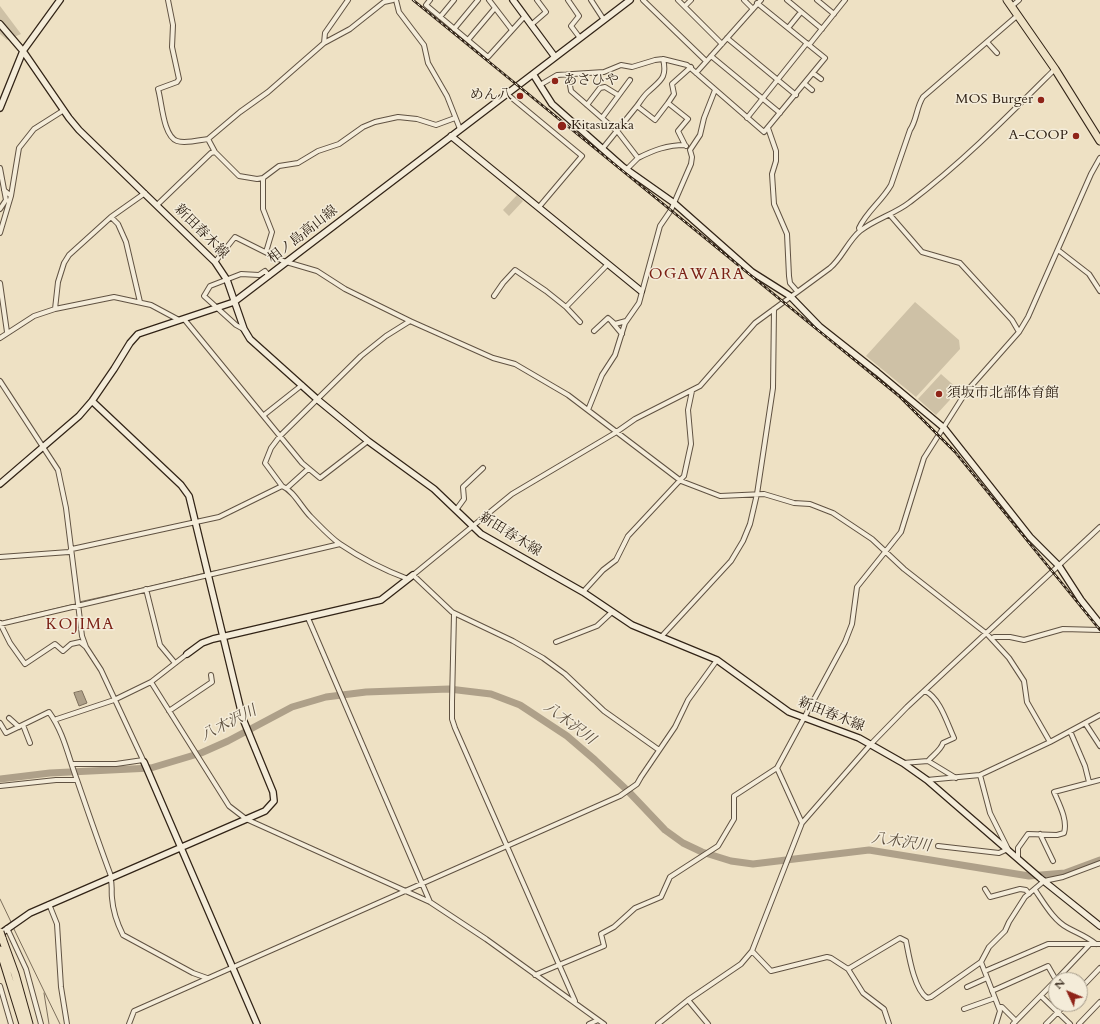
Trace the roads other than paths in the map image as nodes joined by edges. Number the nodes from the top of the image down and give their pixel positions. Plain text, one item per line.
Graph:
1 (60, 0) edge
2 (168, 0) edge
3 (348, 0) edge
4 (395, 0) edge
5 (430, 0) edge
6 (454, 0) edge
7 (478, 0) edge
8 (489, 0) edge
9 (537, 0) edge
10 (568, 0) edge
11 (591, 0) edge
12 (630, 0) edge
13 (643, 0) edge
14 (678, 0) edge
15 (691, 0) edge
16 (744, 0) edge
17 (788, 0) edge
18 (817, 0) edge
19 (845, 0) edge
20 (1007, 0) edge
21 (1019, 0) edge
22 (515, 1) edge
23 (759, 2) edge
24 (685, 6) junction
25 (1012, 6) junction
26 (495, 8) junction
27 (753, 9) junction
28 (801, 12) junction
29 (834, 14) junction
30 (1018, 15) junction
31 (440, 17) junction
32 (524, 17) junction
33 (604, 20) junction
34 (0, 24) edge
35 (531, 25) junction
36 (788, 28) junction
37 (454, 29) junction
38 (822, 29) junction
39 (512, 30) junction
40 (580, 38) junction
41 (727, 38) junction
42 (468, 40) junction
43 (987, 42) junction
44 (324, 43) junction
45 (722, 44) junction
46 (808, 44) junction
47 (23, 51) junction
48 (997, 53) dead end
49 (711, 56) junction
50 (554, 57) junction
51 (663, 59) junction
52 (706, 62) junction
53 (691, 67) junction
54 (1056, 69) junction
55 (696, 73) junction
56 (813, 73) junction
57 (533, 74) junction
58 (568, 74) junction
59 (821, 79) dead end
60 (630, 80) dead end
61 (777, 80) junction
62 (805, 84) junction
63 (540, 85) junction
64 (715, 90) junction
65 (812, 90) dead end
66 (506, 94) junction
67 (618, 95) junction
68 (796, 95) junction
69 (762, 99) junction
70 (668, 104) junction
71 (587, 105) junction
72 (637, 106) junction
73 (0, 108) edge
74 (64, 110) junction
75 (780, 113) junction
76 (454, 118) junction
77 (602, 118) junction
78 (747, 118) junction
79 (768, 128) junction
80 (460, 129) junction
81 (617, 131) junction
82 (451, 136) junction
83 (208, 139) junction
84 (1100, 141) edge
85 (685, 145) junction
86 (603, 148) junction
87 (690, 150) junction
88 (215, 152) junction
89 (638, 158) junction
90 (1100, 158) edge
91 (0, 168) edge
92 (627, 169) junction
93 (263, 178) junction
94 (2, 189) edge
95 (145, 193) junction
96 (11, 196) junction
97 (674, 203) junction
98 (157, 205) junction
99 (539, 207) junction
100 (0, 209) edge
101 (890, 215) junction
102 (111, 217) junction
103 (860, 231) junction
104 (0, 233) edge
105 (1058, 250) junction
106 (266, 252) junction
107 (215, 262) junction
108 (287, 262) junction
109 (608, 264) junction
110 (269, 276) junction
111 (227, 280) junction
112 (0, 283) edge
113 (641, 291) junction
114 (797, 291) junction
115 (1100, 291) edge
116 (494, 296) dead end
117 (790, 296) junction
118 (140, 302) junction
119 (234, 302) junction
120 (566, 307) junction
121 (55, 308) junction
122 (218, 308) junction
123 (774, 310) junction
124 (182, 319) junction
125 (626, 320) junction
126 (410, 321) junction
127 (580, 322) dead end
128 (612, 322) junction
129 (245, 330) junction
130 (594, 331) dead end
131 (7, 332) junction
132 (1019, 332) junction
133 (622, 334) junction
134 (0, 338) edge
135 (0, 381) edge
136 (302, 385) junction
137 (692, 391) junction
138 (318, 400) junction
139 (92, 401) junction
140 (588, 410) junction
141 (264, 415) junction
142 (944, 428) junction
143 (615, 433) junction
144 (280, 436) junction
145 (368, 441) junction
146 (43, 448) junction
147 (483, 468) dead end
148 (308, 469) junction
149 (681, 481) junction
150 (0, 484) edge
151 (282, 486) junction
152 (287, 488) junction
153 (757, 494) junction
154 (456, 510) junction
155 (195, 522) junction
156 (472, 526) junction
157 (1100, 527) edge
158 (340, 544) junction
159 (72, 549) junction
160 (884, 552) junction
161 (0, 557) edge
162 (1059, 566) junction
163 (208, 575) junction
164 (413, 575) junction
165 (408, 580) junction
166 (146, 589) junction
167 (583, 592) junction
168 (78, 605) junction
169 (612, 612) junction
170 (454, 614) junction
171 (308, 618) junction
172 (1100, 624) edge
173 (1100, 630) edge
174 (987, 634) junction
175 (224, 637) junction
176 (660, 637) junction
177 (992, 639) junction
178 (556, 642) dead end
179 (86, 647) junction
180 (186, 654) joint
181 (716, 660) junction
182 (175, 663) junction
183 (211, 675) dead end
184 (151, 682) junction
185 (925, 691) junction
186 (114, 700) junction
187 (169, 711) junction
188 (1100, 715) edge
189 (9, 718) dead end
190 (803, 718) junction
191 (54, 720) junction
192 (0, 723) edge
193 (1085, 723) junction
194 (21, 726) junction
195 (1070, 731) junction
196 (1050, 742) junction
197 (30, 743) dead end
198 (870, 745) junction
199 (1100, 746) edge
200 (659, 750) junction
201 (144, 761) junction
202 (928, 761) junction
203 (903, 763) junction
204 (72, 764) junction
205 (777, 768) junction
206 (980, 775) junction
207 (957, 778) junction
208 (77, 780) junction
209 (927, 780) junction
210 (1100, 780) edge
211 (1089, 782) junction
212 (0, 786) edge
213 (246, 819) junction
214 (802, 823) junction
215 (1040, 834) junction
216 (508, 846) junction
217 (938, 846) dead end
218 (180, 847) junction
219 (1008, 849) junction
220 (1018, 858) junction
221 (1053, 861) dead end
222 (1100, 864) edge
223 (111, 876) junction
224 (1042, 880) junction
225 (423, 883) junction
226 (985, 889) dead end
227 (1035, 890) junction
228 (406, 891) junction
229 (1029, 894) junction
230 (430, 902) junction
231 (49, 904) junction
232 (1100, 926) edge
233 (8, 927) junction
234 (1, 935) edge
235 (1090, 944) junction
236 (1098, 944) edge
237 (0, 950) edge
238 (752, 951) junction
239 (981, 962) junction
240 (559, 966) junction
241 (232, 967) junction
242 (1100, 968) edge
243 (848, 969) junction
244 (985, 971) junction
245 (1051, 972) edge
246 (1064, 972) edge
247 (535, 975) junction
248 (207, 978) junction
249 (987, 978) junction
250 (1088, 981) edge
251 (0, 986) edge
252 (967, 987) dead end
253 (1048, 989) edge
254 (992, 991) junction
255 (1041, 996) junction
256 (995, 998) junction
257 (688, 1000) junction
258 (576, 1002) junction
259 (1100, 1002) edge
260 (1048, 1003) edge
261 (999, 1007) junction
262 (964, 1009) dead end
263 (1058, 1012) joint
264 (598, 1020) junction
265 (1015, 1023) edge
266 (11, 1024) edge
267 (23, 1024) edge
268 (29, 1024) edge
269 (41, 1024) edge
270 (67, 1024) edge
271 (129, 1024) edge
272 (257, 1024) edge
273 (589, 1024) edge
274 (604, 1024) edge
275 (658, 1024) edge
276 (708, 1024) edge
277 (889, 1024) edge
278 (996, 1024) edge
279 (1046, 1024) edge
280 (1070, 1024) edge
281 (1079, 1024) edge

1 - 47 street
2 - 83 street
3 - 44 street
4 - 44 street
4 - 76 street
5 - 31 street
6 - 31 street
7 - 37 street
8 - 26 street
9 - 35 street
10 - 40 street
11 - 33 street
12 - 33 street, 相ノ島高山線
13 - 52 street
14 - 24 street
15 - 24 street
16 - 27 street
17 - 28 street
18 - 29 street
19 - 29 street
20 - 25 highway
21 - 25 street
22 - 32 street
23 - 27 street
23 - 36 street
24 - 45 street
25 - 30 highway
26 - 39 street
26 - 42 street
27 - 41 street
28 - 36 street
28 - 38 street
29 - 38 street
30 - 43 street
30 - 54 highway
31 - 37 street
32 - 35 street
32 - 39 street
33 - 40 street, 相ノ島高山線
34 - 47 street, 新田春木線
35 - 50 street
36 - 46 street
37 - 42 street
38 - 46 street
39 - 42 street
40 - 50 street, 相ノ島高山線
41 - 45 street
41 - 61 street
43 - 48 street
43 - 103 street
44 - 83 street
45 - 49 street
46 - 56 street
46 - 61 street
47 - 73 street
47 - 74 street, 新田春木線
49 - 52 street
49 - 69 street
50 - 57 street, 相ノ島高山線
51 - 53 street
51 - 58 street
51 - 72 street
52 - 55 street
53 - 55 street
53 - 70 street
54 - 84 highway
54 - 101 street
55 - 64 street
56 - 59 street
56 - 62 street
57 - 63 street
57 - 66 street, 相ノ島高山線
58 - 63 street
58 - 71 street
60 - 67 street
61 - 68 street
61 - 69 street
62 - 65 street
62 - 68 street
63 - 86 street
64 - 78 street
64 - 87 street
66 - 80 street, 相ノ島高山線
66 - 99 street
67 - 71 street
67 - 77 street
68 - 75 street
69 - 75 street
69 - 78 street
70 - 72 street
70 - 85 street
71 - 77 street
72 - 81 street
74 - 95 street, 新田春木線
74 - 96 street
75 - 79 street
76 - 80 street
76 - 93 street
77 - 81 street
78 - 79 street
79 - 114 street
80 - 82 street, 相ノ島高山線
81 - 86 street
81 - 89 street
82 - 99 street
82 - 108 street, 相ノ島高山線
83 - 88 street
85 - 87 street
85 - 89 street
86 - 92 street
87 - 97 street
88 - 93 street
88 - 98 street
89 - 92 street
90 - 105 street
91 - 94 street
92 - 97 street
93 - 106 street
94 - 96 street
94 - 100 street
95 - 98 street, 新田春木線
95 - 102 street
96 - 104 street
97 - 113 street
97 - 117 street
98 - 107 street, 新田春木線
99 - 109 street
101 - 103 street
101 - 132 street
102 - 118 street
102 - 121 street
103 - 114 street
105 - 115 street
105 - 132 street
106 - 107 street
106 - 108 street
107 - 111 street, 新田春木線
108 - 110 street, 相ノ島高山線
108 - 126 street
109 - 113 street
109 - 120 street
110 - 111 street
110 - 119 street, 相ノ島高山線
111 - 119 street, 新田春木線
111 - 122 street
112 - 131 street
113 - 125 street
114 - 117 street
116 - 120 street
117 - 123 street
117 - 142 street
118 - 121 street
118 - 124 street
119 - 122 street, 相ノ島高山線
119 - 129 street, 新田春木線
120 - 127 street
121 - 131 street
122 - 124 street, 相ノ島高山線
122 - 129 street
123 - 137 street
123 - 153 street
124 - 139 street, 相ノ島高山線
124 - 141 street
125 - 128 street
125 - 133 street
126 - 138 street
126 - 140 street
128 - 130 street
128 - 133 street
129 - 136 street, 新田春木線
131 - 134 street
132 - 142 street
133 - 140 street
135 - 146 street
136 - 138 street, 新田春木線
136 - 141 street
137 - 143 street
137 - 149 street
138 - 144 street
138 - 145 street, 新田春木線
139 - 146 street, 相ノ島高山線
139 - 155 street
140 - 143 street
141 - 144 street
142 - 160 street
142 - 162 street
143 - 149 street
143 - 156 street
144 - 148 street
144 - 151 street
145 - 148 street
145 - 154 street, 新田春木線
146 - 150 street, 相ノ島高山線
146 - 159 street
147 - 154 street
148 - 152 street
149 - 153 street
149 - 167 street
151 - 152 street
151 - 155 street
152 - 158 street
153 - 160 street
153 - 176 street
154 - 156 street, 新田春木線
155 - 159 street
155 - 163 street
156 - 164 street
156 - 167 street, 新田春木線
157 - 162 street
158 - 163 street
158 - 165 street
159 - 161 street
159 - 168 street
160 - 174 street
160 - 190 street
162 - 172 street
162 - 174 street
163 - 166 street
163 - 175 street
164 - 165 street
164 - 170 street
165 - 171 street
166 - 168 street
166 - 182 street
167 - 169 street, 新田春木線
168 - 179 street
168 - 179 street
169 - 176 street, 新田春木線
169 - 178 street
170 - 200 street
170 - 216 street
171 - 175 street
171 - 225 street
173 - 177 street
174 - 177 street
174 - 185 street
175 - 180 street
175 - 213 street
176 - 181 street, 新田春木線
177 - 196 street
179 - 186 street
180 - 182 street
181 - 190 street, 新田春木線
181 - 200 street
182 - 184 street
183 - 187 street
184 - 186 street
184 - 187 street
185 - 198 street
185 - 202 street
186 - 191 street
186 - 201 street
187 - 213 street
188 - 193 street
189 - 194 street
190 - 198 street, 新田春木線
190 - 205 street
191 - 194 street
191 - 204 street
192 - 194 street
193 - 195 street
193 - 199 street
194 - 197 street
195 - 196 street
195 - 211 street
196 - 206 street
198 - 203 street, 新田春木線
198 - 214 street
200 - 216 street
201 - 204 street
201 - 218 street
202 - 203 street
202 - 207 street
203 - 209 street, 新田春木線
204 - 208 street
205 - 214 street
205 - 240 street
206 - 207 street
206 - 219 street
207 - 209 street
208 - 212 street
208 - 223 street
209 - 219 street, 新田春木線
210 - 211 street
211 - 215 street
213 - 218 street
213 - 228 street
214 - 238 street
215 - 220 street
215 - 221 street
216 - 225 street
216 - 240 street
217 - 219 street
218 - 223 street
218 - 241 street
219 - 220 street, 新田春木線
220 - 224 street, 新田春木線
222 - 224 street
223 - 231 street
223 - 248 street
224 - 227 street
224 - 232 street, 新田春木線
225 - 228 street
225 - 230 street
226 - 229 street
227 - 229 street
227 - 236 street
228 - 230 street
228 - 241 street
229 - 239 street
230 - 247 street
231 - 233 street
231 - 270 street
233 - 234 street
233 - 269 street
234 - 268 highway
235 - 236 street
235 - 244 street
235 - 246 street
237 - 267 highway
238 - 243 street
238 - 257 street
239 - 243 street
239 - 244 street
240 - 247 street
240 - 258 street
241 - 248 street
241 - 272 street
242 - 250 street
243 - 277 street
244 - 249 street
245 - 254 street
247 - 258 street
248 - 271 street
249 - 252 street
249 - 254 street
251 - 266 street
253 - 255 street
254 - 256 street
255 - 260 street
255 - 265 street
256 - 261 street
256 - 262 street
257 - 275 street
257 - 276 street
258 - 264 street
259 - 281 street
261 - 265 street
261 - 278 street
263 - 279 street
263 - 280 street
264 - 273 street
264 - 274 street

